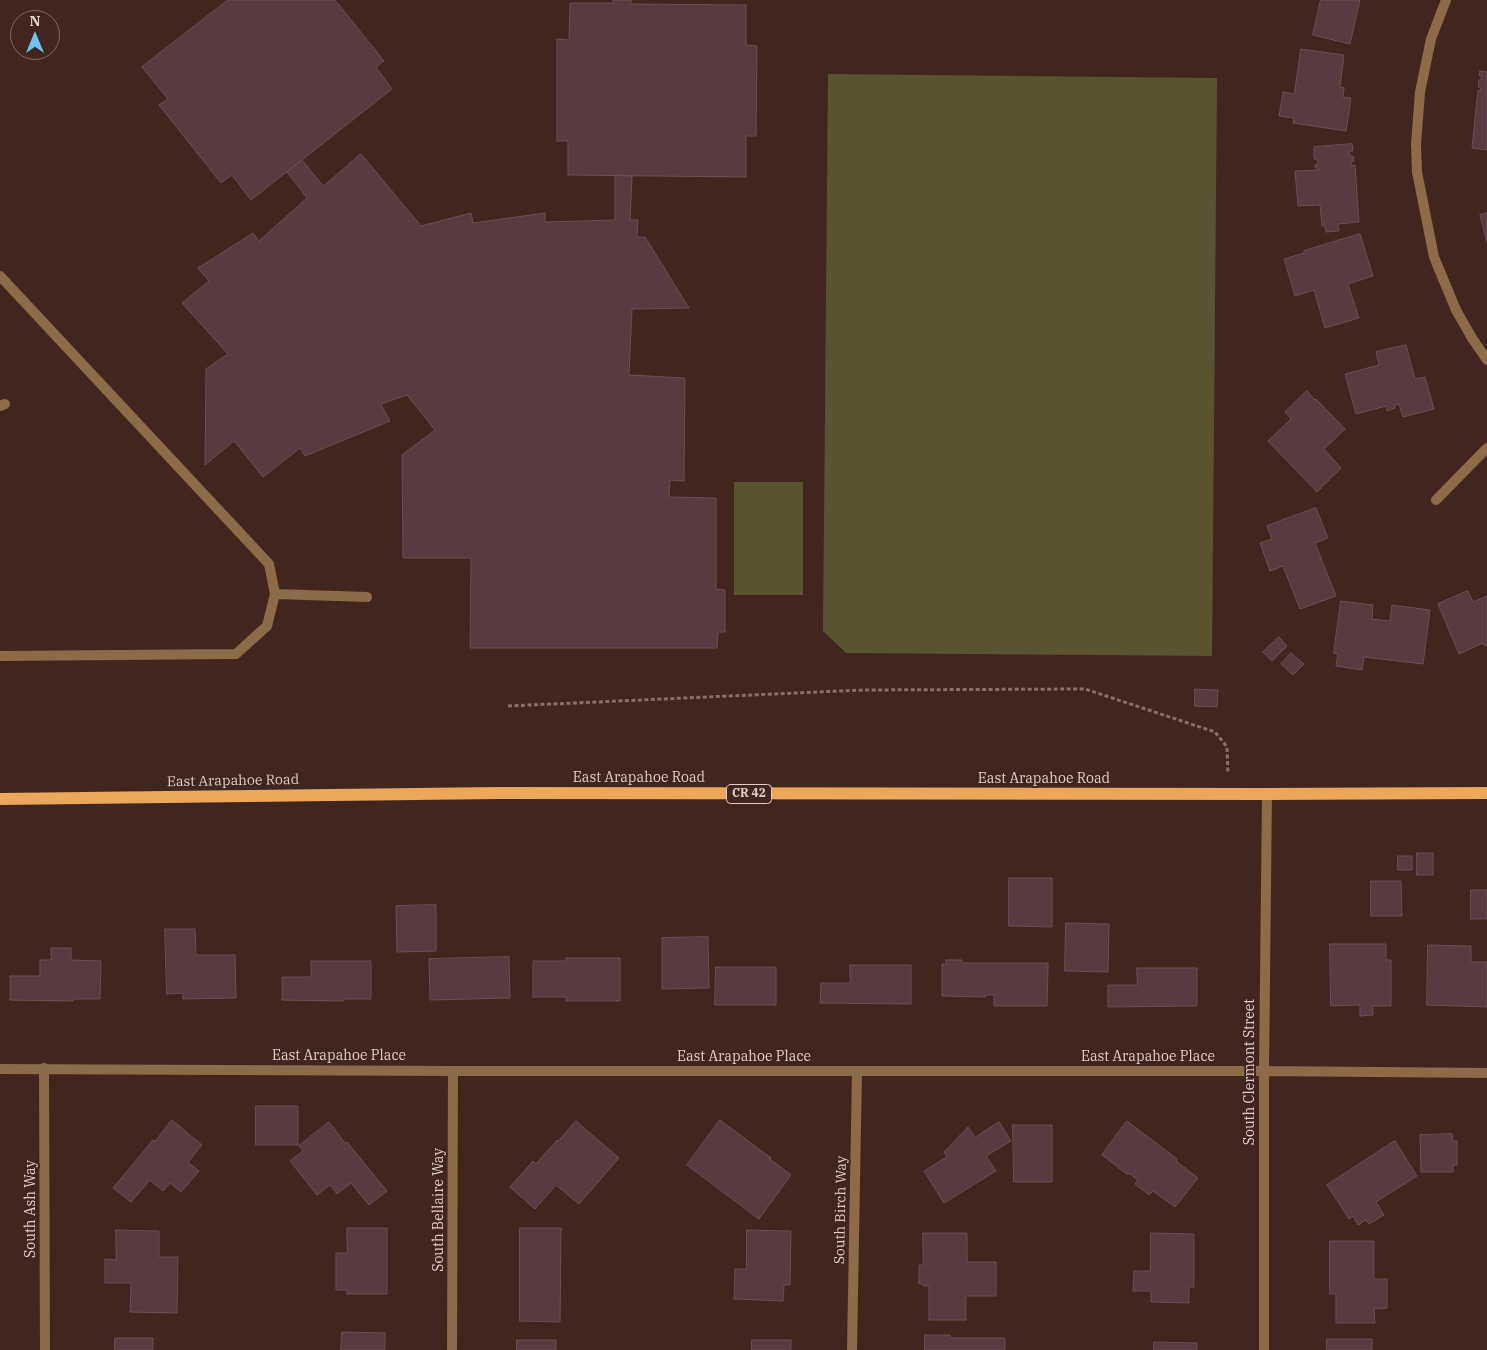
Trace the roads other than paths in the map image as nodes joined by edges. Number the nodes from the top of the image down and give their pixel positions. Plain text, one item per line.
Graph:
1 (1446, 0) edge
2 (0, 276) edge
3 (1487, 360) edge
4 (1487, 448) edge
5 (1436, 500) dead end
6 (275, 594) junction
7 (367, 597) dead end
8 (0, 656) edge
9 (1487, 792) edge
10 (1267, 794) junction
11 (0, 799) edge
12 (0, 1068) edge
13 (44, 1068) junction
14 (454, 1071) junction
15 (857, 1071) junction
16 (1264, 1071) junction
17 (1487, 1073) edge
18 (45, 1350) edge
19 (452, 1350) edge
20 (852, 1350) edge
21 (1264, 1350) edge

1 - 3 street
2 - 6 street
4 - 5 street
6 - 7 street
6 - 8 street
9 - 10 main road, East Arapahoe Road / CR 42
10 - 11 main road, East Arapahoe Road / CR 42
10 - 16 street, South Clermont Street
12 - 13 street, East Arapahoe Place
13 - 14 street, East Arapahoe Place
13 - 18 street, South Ash Way
14 - 15 street, East Arapahoe Place
14 - 19 street, South Bellaire Way
15 - 16 street, East Arapahoe Place
15 - 20 street, South Birch Way
16 - 17 street, East Arapahoe Place
16 - 21 street, South Clermont Street

